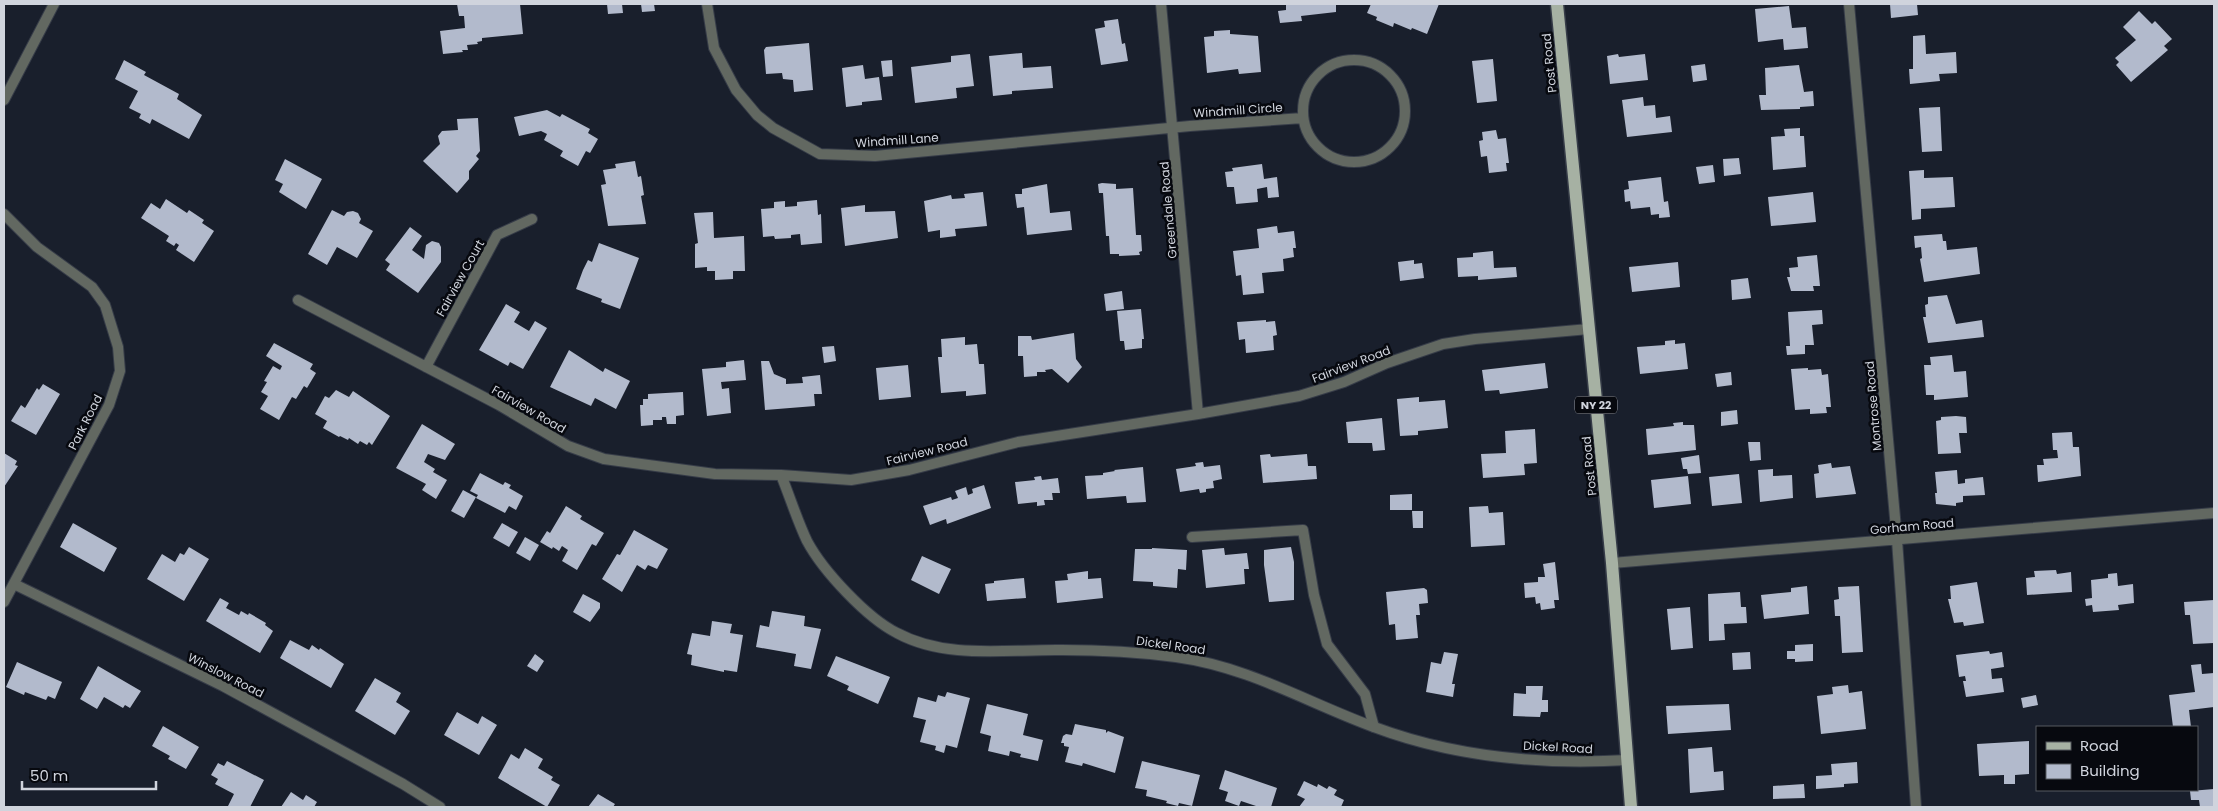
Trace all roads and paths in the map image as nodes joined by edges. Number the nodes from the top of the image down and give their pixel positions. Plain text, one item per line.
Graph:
1 (54, 4) edge
2 (707, 4) edge
3 (1161, 4) edge
4 (1557, 4) edge
5 (1849, 4) edge
6 (4, 100) edge
7 (1304, 118) junction
8 (1174, 128) junction
9 (4, 214) edge
10 (532, 219) dead end
11 (298, 300) dead end
12 (1589, 329) junction
13 (426, 367) junction
14 (1198, 414) junction
15 (781, 475) junction
16 (2214, 513) edge
17 (1192, 537) dead end
18 (1897, 540) junction
19 (1612, 563) junction
20 (14, 584) junction
21 (4, 602) edge
22 (1374, 727) junction
23 (1628, 760) junction
24 (440, 807) edge
25 (1631, 807) edge
26 (1916, 807) edge

1 - 6 street
2 - 8 street, Windmill Lane
3 - 8 street, Greendale Road
4 - 12 main road, Post Road / NY 22
5 - 18 street, Montrose Road
7 - 7 street
7 - 8 street, Windmill Circle
8 - 14 street, Greendale Road
9 - 20 street, Park Road
10 - 13 street, Fairview Court
11 - 13 street, Fairview Road
12 - 14 street, Fairview Road
12 - 19 main road, Post Road / NY 22
13 - 15 street, Fairview Road
14 - 15 street, Fairview Road
15 - 22 street, Dickel Road
16 - 18 street, Gorham Road
17 - 22 street
18 - 19 street, Gorham Road
18 - 26 street, Montrose Road
19 - 23 main road, Post Road / NY 22
20 - 21 street
20 - 24 street, Winslow Road
22 - 23 street, Dickel Road
23 - 25 main road, Post Road / NY 22

